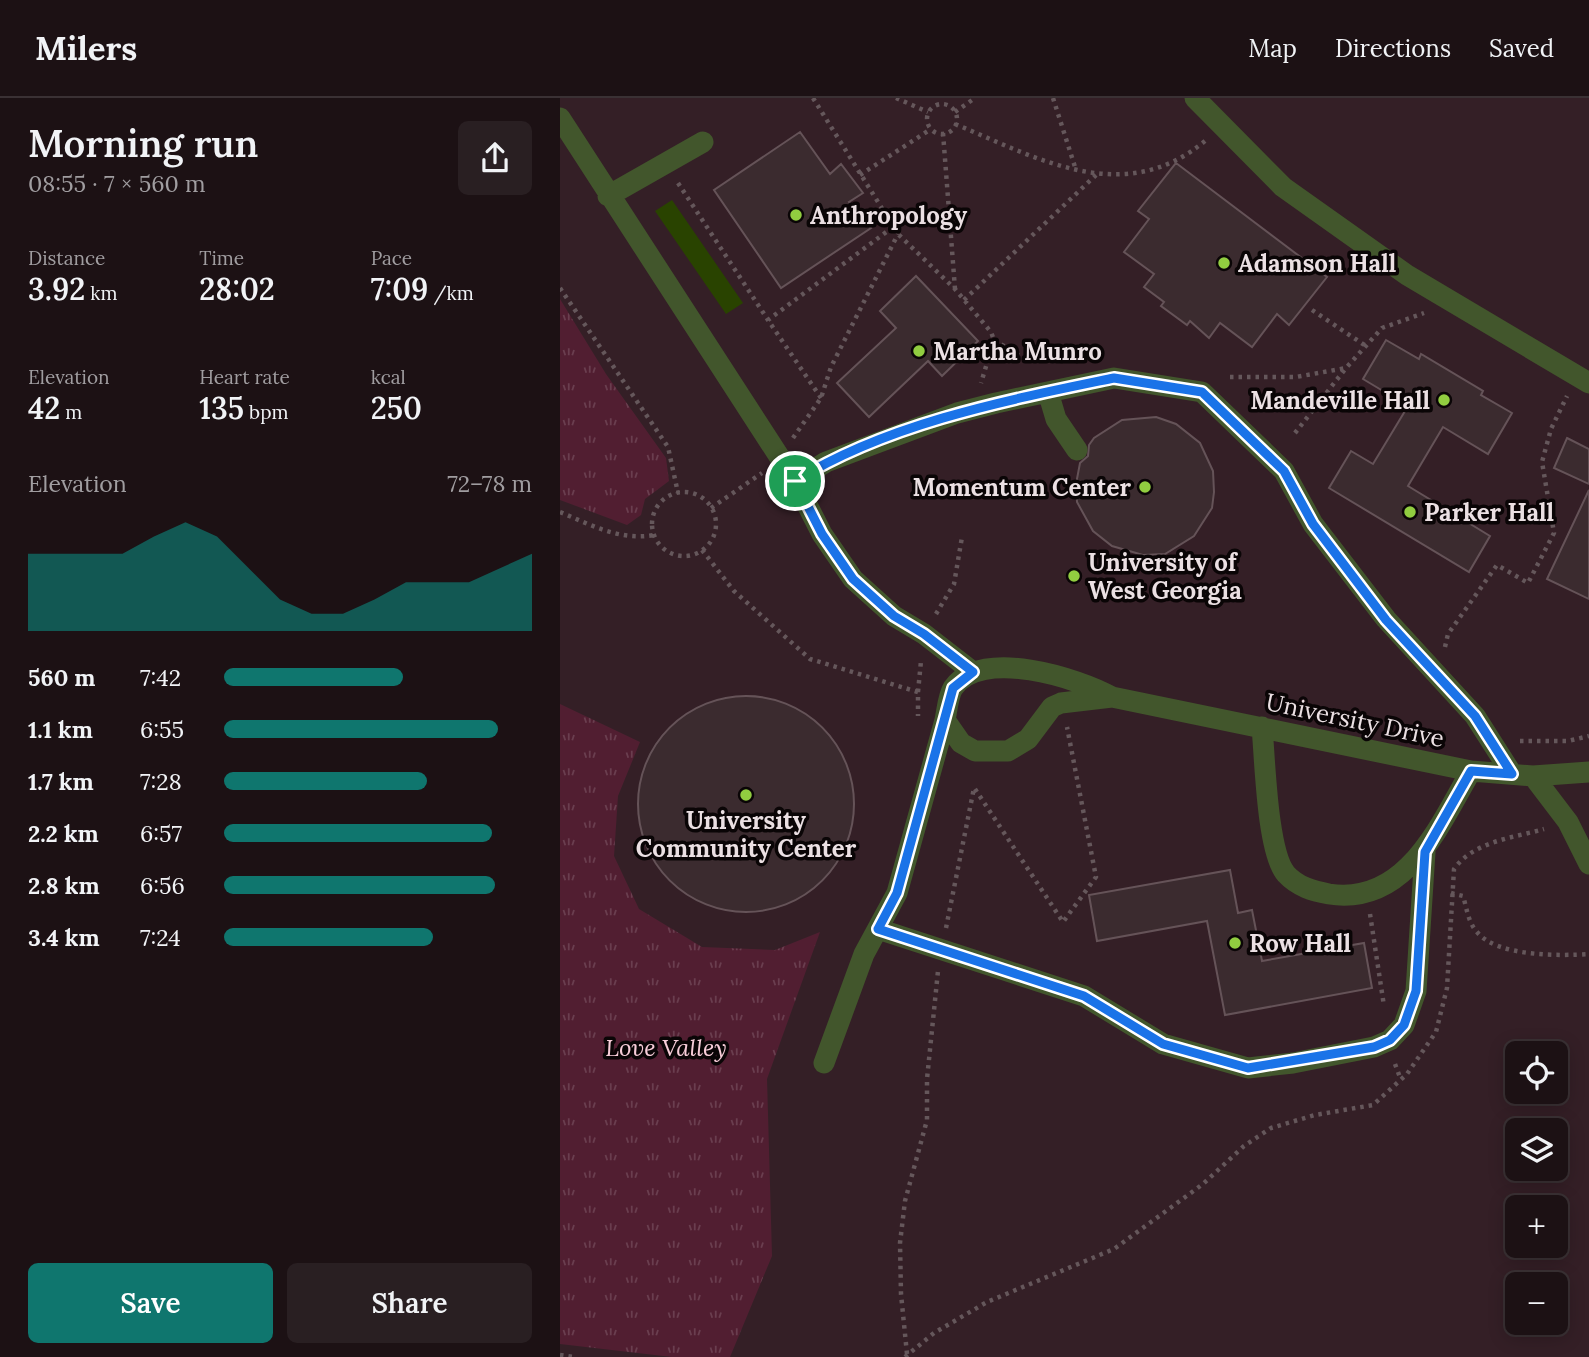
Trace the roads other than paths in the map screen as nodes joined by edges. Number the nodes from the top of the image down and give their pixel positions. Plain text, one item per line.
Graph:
1 (1195, 98) edge
2 (560, 118) edge
3 (703, 142) dead end
4 (608, 196) junction
5 (1583, 379) edge
6 (1048, 392) junction
7 (1077, 450) dead end
8 (795, 481) junction
9 (973, 672) junction
10 (1112, 696) junction
11 (945, 720) junction
12 (1262, 727) junction
13 (1471, 771) junction
14 (1589, 772) edge
15 (1522, 775) junction
16 (1425, 852) junction
17 (1589, 864) edge
18 (878, 929) junction
19 (824, 1063) dead end

1 - 5 street
2 - 4 street
3 - 4 street
4 - 8 street
6 - 7 street
6 - 8 street
6 - 15 street
8 - 9 street
9 - 10 street, University Drive
9 - 11 street
10 - 11 street, University Drive
10 - 12 street, University Drive
11 - 18 street
12 - 13 street, University Drive
12 - 16 street
13 - 15 street, University Drive
13 - 16 street
14 - 15 street, University Drive
15 - 17 street
16 - 18 street
18 - 19 street

